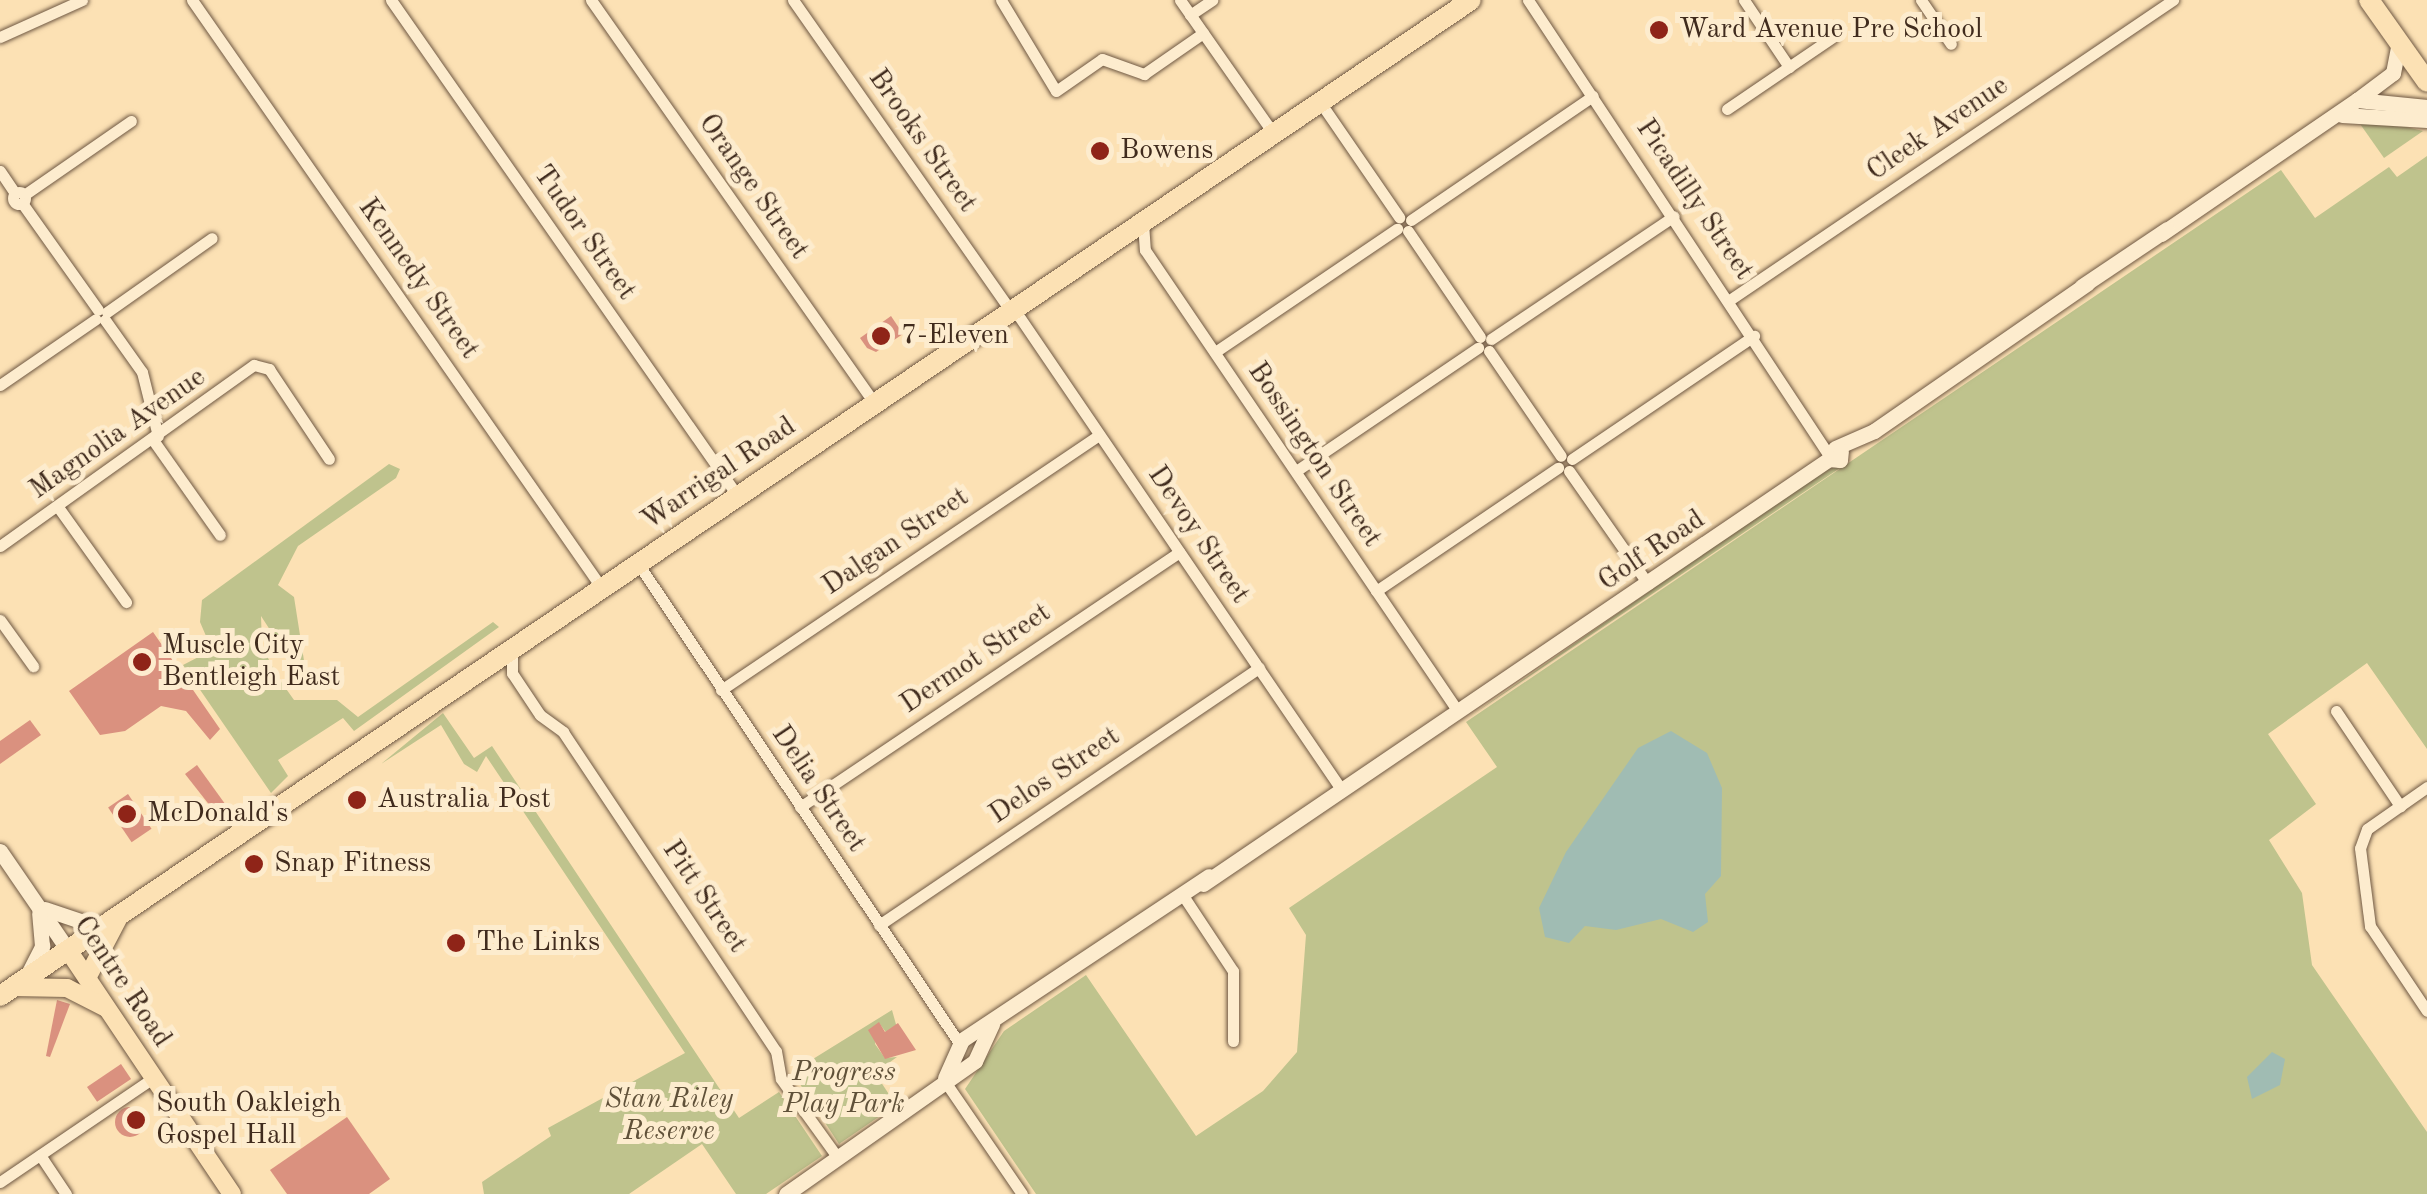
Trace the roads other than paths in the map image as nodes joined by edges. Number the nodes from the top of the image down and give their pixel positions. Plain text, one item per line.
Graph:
1 (82, 0) edge
2 (192, 0) edge
3 (391, 0) edge
4 (591, 0) edge
5 (793, 0) edge
6 (1001, 0) edge
7 (1180, 0) edge
8 (1212, 0) edge
9 (1471, 0) edge
10 (1528, 0) edge
11 (1744, 0) edge
12 (1921, 0) edge
13 (2173, 0) edge
14 (2380, 4) edge
15 (1190, 15) junction
16 (1203, 33) junction
17 (0, 37) edge
18 (1832, 38) dead end
19 (2399, 42) junction
20 (1951, 44) dead end
21 (1789, 67) junction
22 (2427, 82) edge
23 (1593, 96) junction
24 (2357, 100) junction
25 (1320, 102) junction
26 (2427, 107) edge
27 (1727, 109) dead end
28 (2340, 116) junction
29 (2427, 120) edge
30 (131, 121) dead end
31 (1274, 134) junction
32 (0, 171) edge
33 (19, 198) junction
34 (0, 210) edge
35 (1674, 216) junction
36 (1143, 223) junction
37 (1404, 224) junction
38 (212, 238) dead end
39 (1731, 299) junction
40 (1013, 310) junction
41 (102, 315) junction
42 (1754, 336) junction
43 (1485, 344) junction
44 (1215, 352) junction
45 (0, 385) edge
46 (874, 404) junction
47 (1099, 435) junction
48 (156, 438) junction
49 (1834, 453) junction
50 (329, 459) dead end
51 (1565, 463) junction
52 (1296, 472) junction
53 (737, 495) junction
54 (58, 507) junction
55 (220, 536) dead end
56 (0, 546) edge
57 (1179, 552) junction
58 (636, 562) junction
59 (1648, 584) junction
60 (601, 587) junction
61 (1376, 591) junction
62 (126, 602) dead end
63 (0, 620) edge
64 (512, 648) junction
65 (33, 666) dead end
66 (486, 666) junction
67 (1259, 668) junction
68 (512, 673) junction
69 (721, 690) junction
70 (1461, 708) junction
71 (2336, 711) dead end
72 (2427, 787) edge
73 (1341, 788) junction
74 (2400, 806) junction
75 (800, 807) junction
76 (0, 852) edge
77 (1184, 898) junction
78 (37, 904) junction
79 (110, 922) junction
80 (879, 925) junction
81 (68, 950) junction
82 (88, 978) junction
83 (13, 988) edge
84 (2422, 994) edge
85 (107, 1008) junction
86 (2427, 1011) edge
87 (1234, 1041) dead end
88 (965, 1050) junction
89 (153, 1078) junction
90 (945, 1079) junction
91 (40, 1155) junction
92 (838, 1158) junction
93 (0, 1182) edge
94 (66, 1194) edge
95 (232, 1194) edge
96 (786, 1194) edge
97 (1022, 1194) edge

1 - 17 street
2 - 60 street, Kennedy Street
3 - 53 street, Tudor Street
4 - 46 street, Orange Street
5 - 40 street, Brooks Street
6 - 16 street
7 - 15 street
8 - 15 street
9 - 25 highway, Warrigal Road
10 - 23 street, Picadilly Street
11 - 21 street
12 - 20 street
13 - 39 street, Cleek Avenue
14 - 19 highway
15 - 16 street
16 - 31 street
18 - 21 street
19 - 22 highway
19 - 24 street, Golf Road
21 - 27 street
23 - 35 street, Picadilly Street
23 - 37 street
24 - 26 street
24 - 28 street, Golf Road
25 - 31 highway, Warrigal Road
25 - 37 street
28 - 29 street
28 - 49 street, Golf Road
30 - 33 street
31 - 36 highway, Warrigal Road
32 - 33 street
33 - 34 street
33 - 41 street
35 - 39 street, Picadilly Street
35 - 43 street
36 - 40 highway, Warrigal Road
36 - 44 street, Bossington Street
37 - 43 street
37 - 44 street
38 - 41 street
39 - 42 street, Picadilly Street
40 - 46 highway, Warrigal Road
40 - 47 street, Devoy Street
41 - 45 street
41 - 48 street
42 - 49 street, Picadilly Street
42 - 51 street
43 - 51 street
43 - 52 street
44 - 52 street, Bossington Street
46 - 53 highway, Warrigal Road
47 - 57 street, Devoy Street
47 - 69 street, Dalgan Street
48 - 50 street, Magnolia Avenue
48 - 54 street, Magnolia Avenue
48 - 55 street
49 - 59 street, Golf Road
51 - 59 street
51 - 61 street
52 - 61 street, Bossington Street
53 - 58 highway, Warrigal Road
54 - 56 street, Magnolia Avenue
54 - 62 street
57 - 67 street, Devoy Street
57 - 75 street, Dermot Street
58 - 60 highway, Warrigal Road
58 - 69 street, Delia Street
59 - 70 street, Golf Road
60 - 64 highway, Warrigal Road
61 - 70 street, Bossington Street
63 - 65 street
64 - 66 highway, Warrigal Road
64 - 68 street
66 - 68 street
66 - 79 highway, Warrigal Road
67 - 73 street, Devoy Street
67 - 80 street, Delos Street
68 - 92 street, Pitt Street
69 - 75 street, Delia Street
70 - 73 street, Golf Road
71 - 74 street
72 - 74 street
73 - 77 street, Golf Road
74 - 84 street
75 - 80 street, Delia Street
76 - 78 street, Centre Road
77 - 87 street
77 - 88 street, Golf Road
78 - 79 street
78 - 81 street, Centre Road
78 - 83 street
79 - 81 highway, Warrigal Road
79 - 82 main road
80 - 88 street, Delia Street
81 - 82 main road, Centre Road
81 - 83 highway, Warrigal Road
82 - 85 main road, Centre Road
83 - 85 main road
84 - 86 street
85 - 89 main road, Centre Road
88 - 90 street
89 - 91 street
89 - 95 main road, Centre Road
90 - 92 street
90 - 97 street
91 - 93 street
91 - 94 street
92 - 96 street

